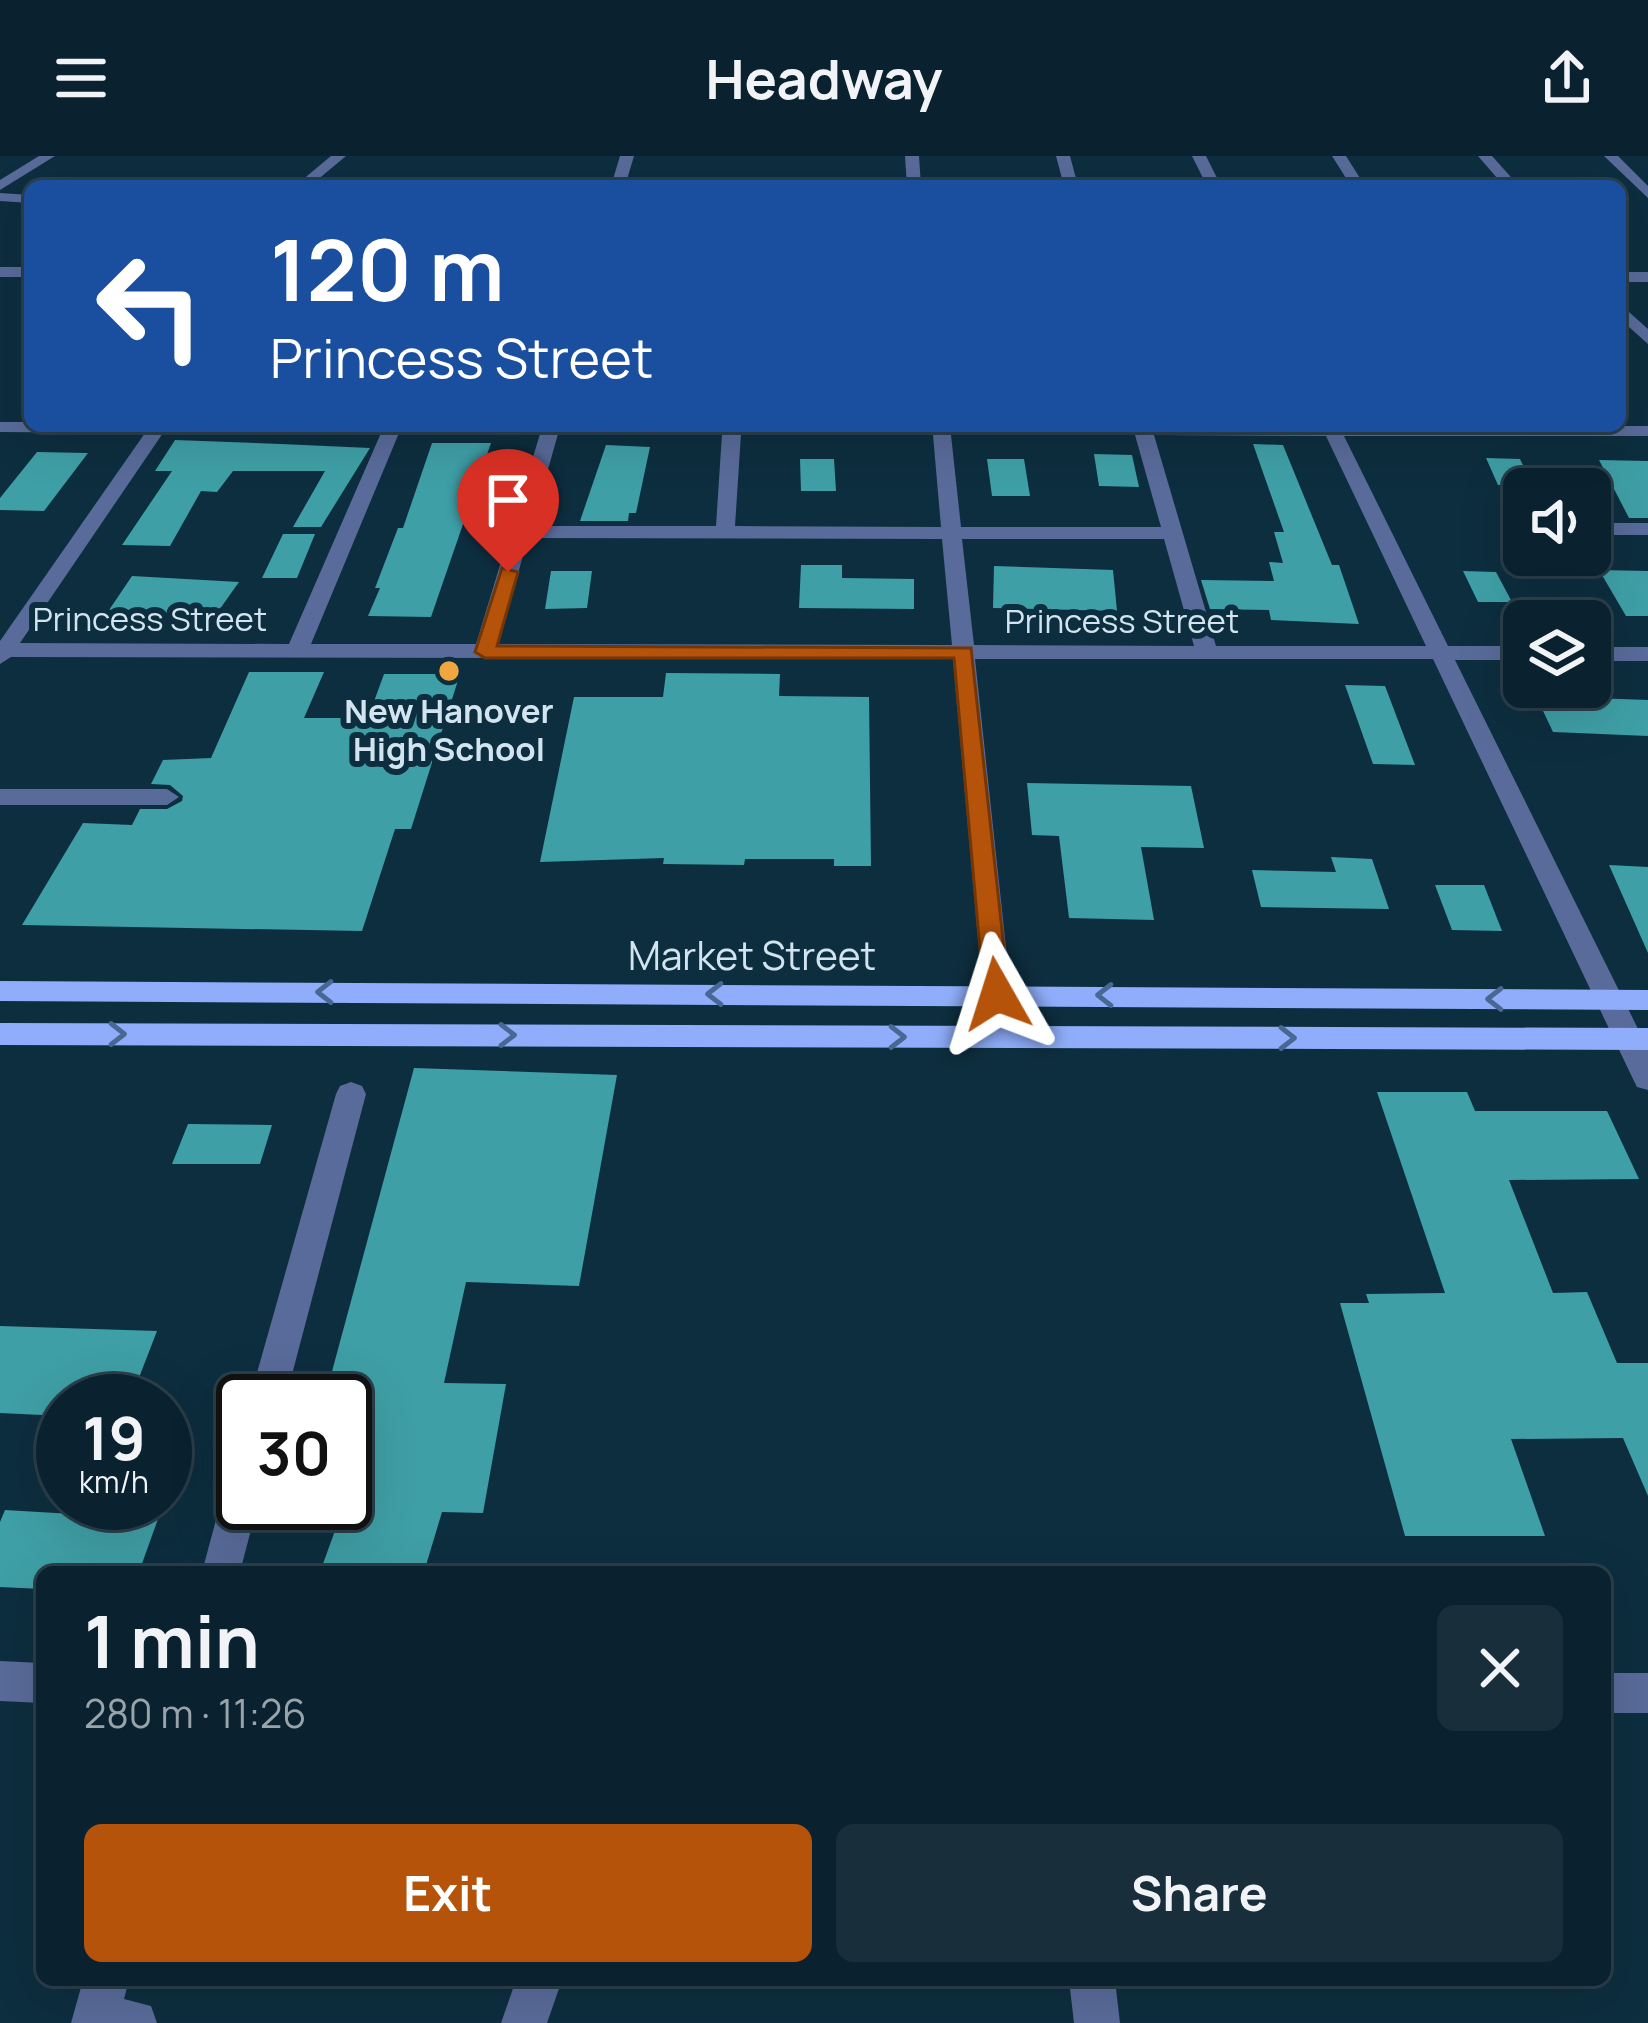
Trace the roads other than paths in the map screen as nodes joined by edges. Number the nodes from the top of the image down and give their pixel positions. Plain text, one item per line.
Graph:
1 (48, 156) edge
2 (339, 156) edge
3 (1486, 156) edge
4 (1611, 156) edge
5 (309, 180) edge
6 (1507, 180) edge
7 (0, 186) edge
8 (1648, 194) edge
9 (1626, 318) edge
10 (1643, 344) edge
11 (155, 432) edge
12 (391, 432) edge
13 (549, 432) edge
14 (732, 432) edge
15 (942, 432) edge
16 (1145, 432) edge
17 (1333, 432) edge
18 (1611, 529) edge
19 (1648, 529) edge
20 (520, 532) junction
21 (1172, 533) junction
22 (725, 534) junction
23 (952, 536) junction
24 (2, 652) edge
25 (297, 652) junction
26 (485, 652) junction
27 (964, 652) junction
28 (1440, 652) junction
29 (1207, 653) junction
30 (1503, 653) edge
31 (1611, 654) edge
32 (1648, 654) edge
33 (0, 797) edge
34 (167, 797) dead end
35 (0, 992) edge
36 (997, 994) junction
37 (1612, 1000) junction
38 (1648, 1000) edge
39 (0, 1034) edge
40 (1638, 1039) edge
41 (1648, 1079) edge
42 (351, 1094) dead end
43 (274, 1374) edge
44 (232, 1530) edge
45 (223, 1566) edge
46 (0, 1682) edge
47 (36, 1682) edge
48 (1611, 1693) edge
49 (1648, 1693) edge
50 (104, 1986) edge
51 (536, 1986) edge
52 (1093, 1986) edge
53 (94, 2022) edge
54 (134, 2023) edge
55 (524, 2023) edge
56 (1097, 2023) edge

1 - 7 street
2 - 5 street
3 - 6 street
4 - 8 street
9 - 10 street
11 - 24 street
12 - 25 street
13 - 20 street
14 - 22 street
15 - 23 street
16 - 21 street
17 - 28 street
18 - 19 street
20 - 22 street
20 - 26 street
21 - 23 street
21 - 29 street
22 - 23 street
23 - 27 street
24 - 25 street, Princess Street
25 - 26 street, Princess Street
26 - 27 street, Princess Street
27 - 29 street, Princess Street
27 - 36 street
28 - 29 street, Princess Street
28 - 30 street, Princess Street
28 - 37 street
31 - 32 street
33 - 34 street
36 -> 35 main road, Market Street
37 -> 36 main road, Market Street
37 - 38 main road, Market Street
37 - 40 street
39 -> 40 main road, Market Street
40 - 41 street
42 - 43 street
44 - 45 street
46 - 47 street
48 - 49 street
50 - 53 street
51 - 55 street
52 - 56 street
53 - 54 street

